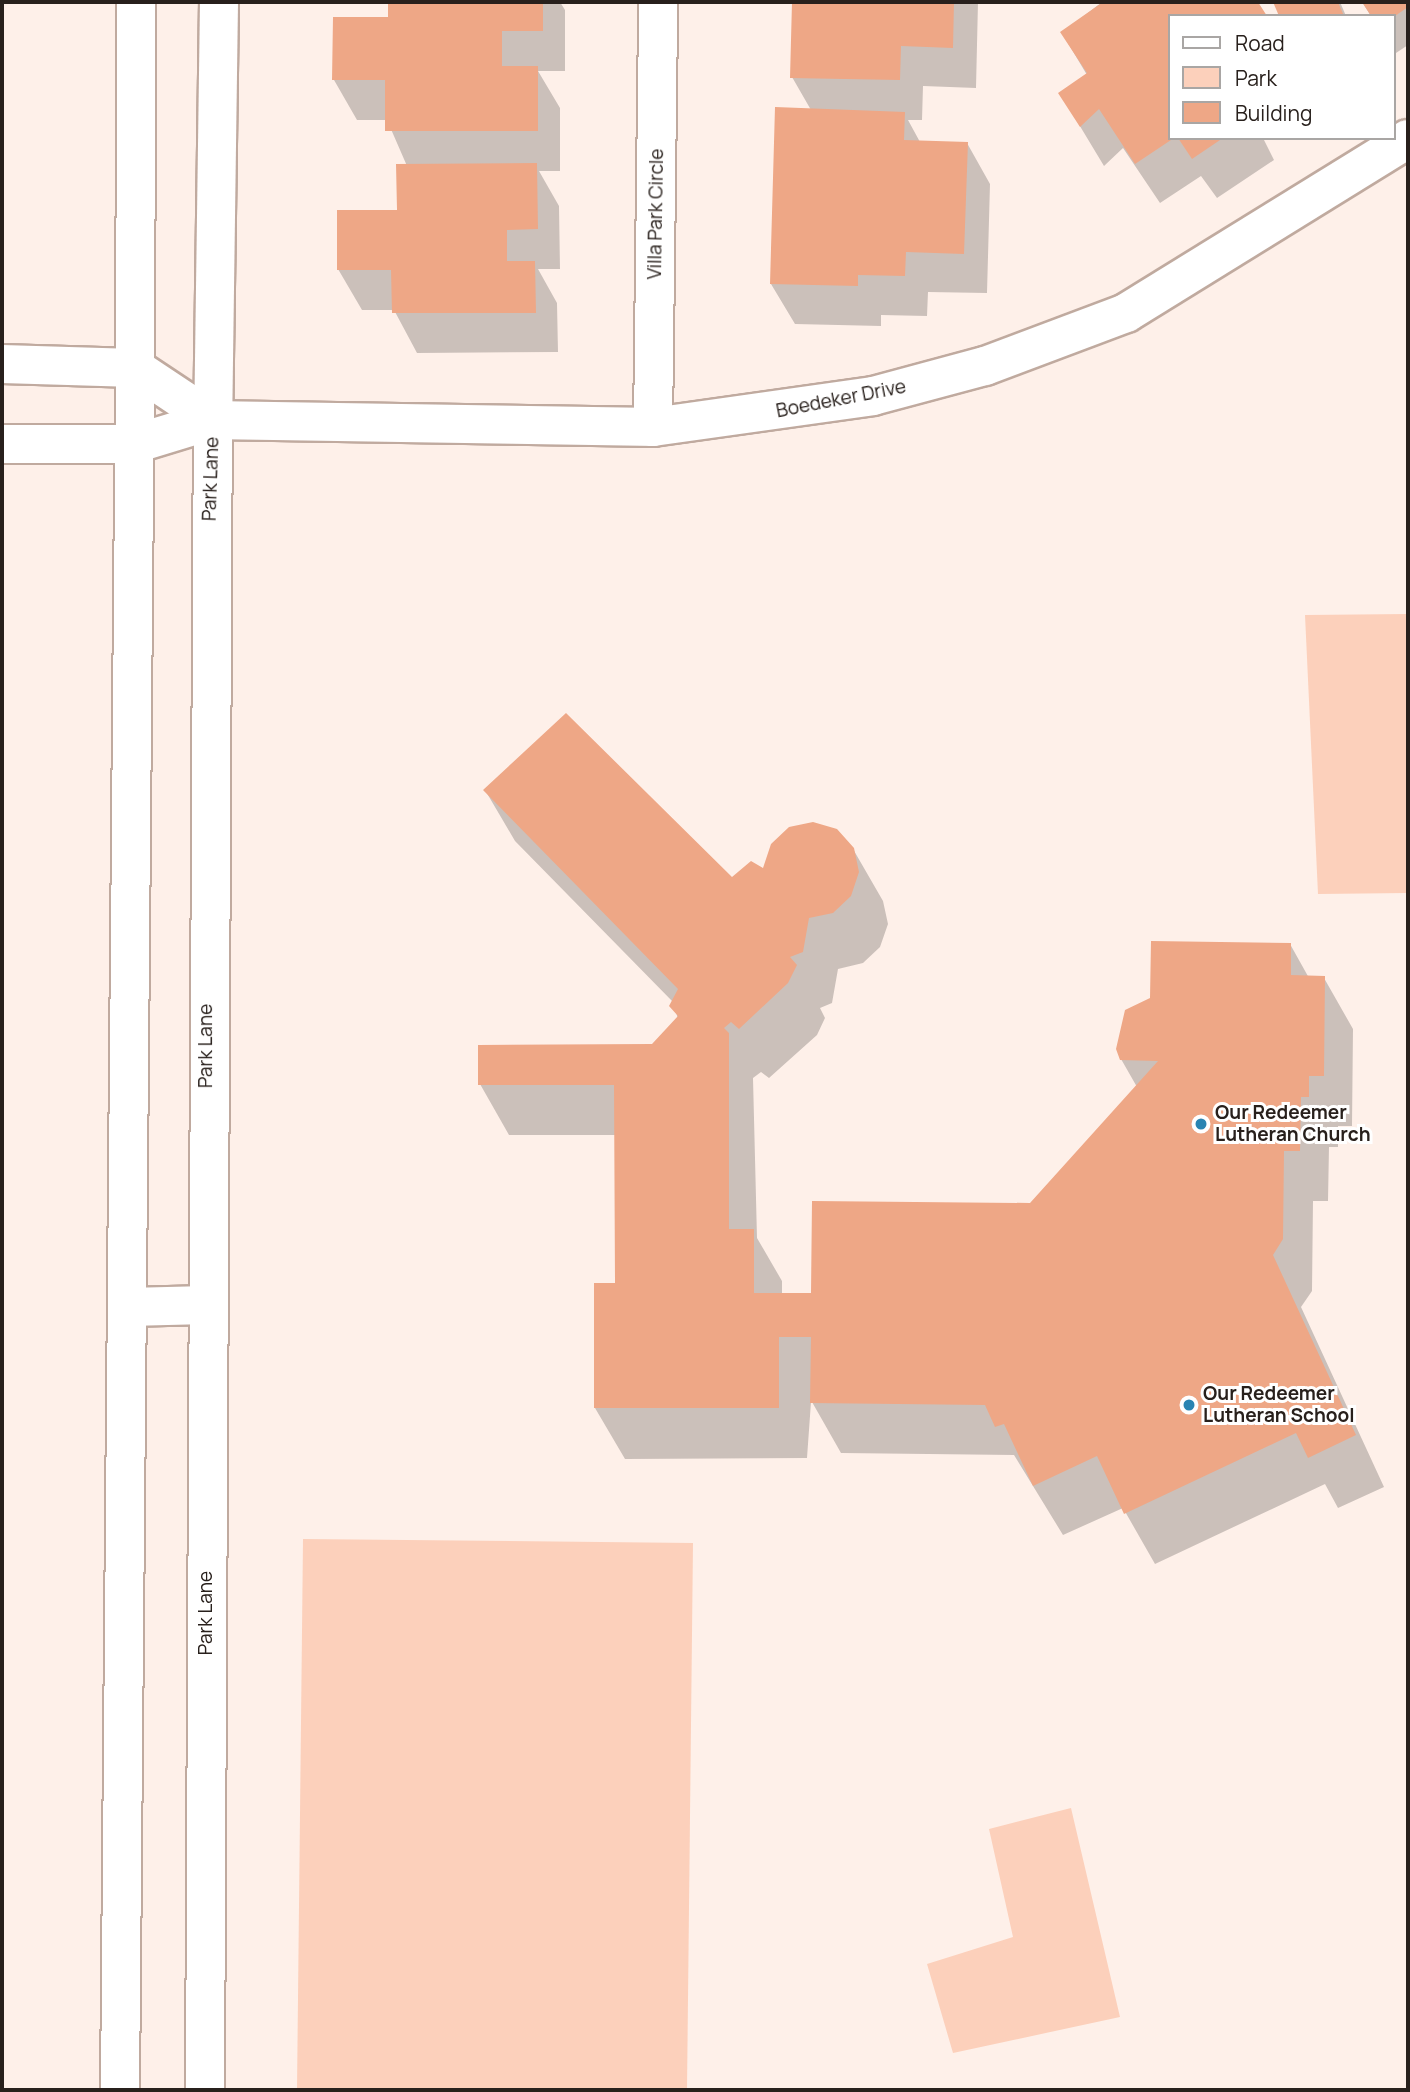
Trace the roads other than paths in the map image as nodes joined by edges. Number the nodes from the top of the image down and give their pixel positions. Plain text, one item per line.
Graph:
1 (136, 2) edge
2 (219, 2) edge
3 (658, 2) edge
4 (1408, 139) edge
5 (2, 364) edge
6 (135, 368) junction
7 (212, 420) junction
8 (653, 427) junction
9 (2, 444) edge
10 (134, 444) junction
11 (207, 1305) junction
12 (128, 1307) junction
13 (120, 2090) edge
14 (205, 2090) edge

1 - 6 main road
2 - 7 main road, Park Lane
3 - 8 main road, Villa Park Circle
4 - 8 main road, Boedeker Drive
5 - 6 main road
6 - 7 main road
6 - 10 main road
7 - 8 main road, Boedeker Drive
7 - 10 main road, Boedeker Drive
7 - 11 main road, Park Lane
9 - 10 main road, Boedeker Drive
10 - 12 main road
11 - 12 main road
11 - 14 main road, Park Lane
12 - 13 main road

